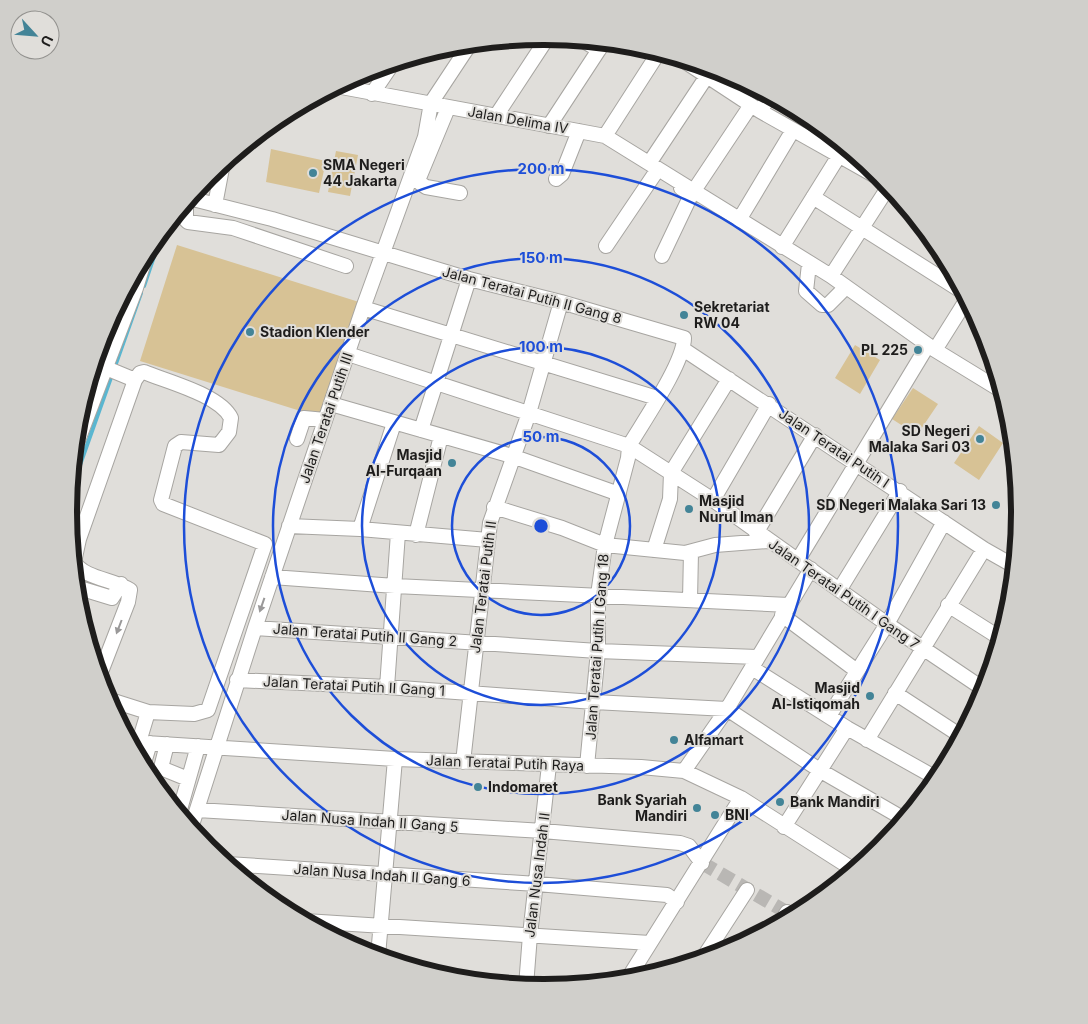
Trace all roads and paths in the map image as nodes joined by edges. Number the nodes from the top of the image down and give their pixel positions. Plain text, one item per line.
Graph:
1 (543, 45) edge
2 (599, 48) edge
3 (465, 52) edge
4 (655, 59) edge
5 (386, 73) edge
6 (703, 74) edge
7 (707, 76) junction
8 (347, 89) edge
9 (372, 94) junction
10 (765, 101) edge
11 (431, 103) junction
12 (448, 108) junction
13 (756, 108) junction
14 (496, 116) junction
15 (549, 126) junction
16 (793, 130) junction
17 (579, 131) junction
18 (602, 135) junction
19 (834, 147) edge
20 (841, 152) edge
21 (653, 167) junction
22 (221, 176) edge
23 (556, 179) dead end
24 (694, 192) junction
25 (460, 193) dead end
26 (884, 193) edge
27 (813, 197) junction
28 (197, 200) edge
29 (215, 205) junction
30 (188, 211) edge
31 (739, 220) junction
32 (862, 228) junction
33 (606, 246) dead end
34 (782, 247) junction
35 (383, 253) junction
36 (662, 256) dead end
37 (809, 264) junction
38 (346, 266) dead end
39 (831, 276) junction
40 (469, 279) junction
41 (951, 285) edge
42 (136, 286) edge
43 (846, 287) junction
44 (561, 302) junction
45 (963, 305) edge
46 (363, 308) junction
47 (450, 335) junction
48 (682, 342) junction
49 (931, 347) junction
50 (348, 354) junction
51 (544, 364) junction
52 (108, 369) edge
53 (729, 379) junction
54 (135, 380) junction
55 (436, 382) junction
56 (993, 386) edge
57 (657, 398) junction
58 (330, 404) junction
59 (769, 404) junction
60 (529, 413) junction
61 (325, 420) junction
62 (86, 423) edge
63 (394, 423) junction
64 (421, 430) junction
65 (815, 435) junction
66 (441, 436) junction
67 (297, 439) dead end
68 (629, 446) junction
69 (512, 456) junction
70 (858, 463) junction
71 (671, 473) junction
72 (900, 491) junction
73 (619, 494) junction
74 (713, 500) junction
75 (494, 507) junction
76 (944, 522) junction
77 (289, 526) junction
78 (360, 529) junction
79 (398, 533) junction
80 (416, 535) junction
81 (762, 537) junction
82 (488, 540) junction
83 (78, 544) edge
84 (605, 545) junction
85 (984, 549) junction
86 (654, 550) junction
87 (691, 552) junction
88 (798, 560) junction
89 (1008, 563) edge
90 (811, 568) junction
91 (81, 569) edge
92 (272, 577) junction
93 (121, 584) junction
94 (395, 586) junction
95 (84, 589) edge
96 (484, 589) junction
97 (840, 589) junction
98 (598, 595) junction
99 (690, 600) junction
100 (948, 605) junction
101 (786, 610) junction
102 (887, 624) junction
103 (254, 628) junction
104 (995, 635) edge
105 (392, 637) junction
106 (476, 642) junction
107 (922, 648) junction
108 (598, 651) junction
109 (754, 662) junction
110 (103, 666) edge
111 (857, 671) junction
112 (237, 680) junction
113 (977, 685) edge
114 (387, 687) junction
115 (470, 692) junction
116 (894, 693) junction
117 (118, 702) edge
118 (594, 702) junction
119 (727, 709) junction
120 (148, 712) junction
121 (829, 716) junction
122 (847, 728) junction
123 (956, 732) edge
124 (867, 740) junction
125 (140, 742) edge
126 (167, 744) junction
127 (198, 746) junction
128 (217, 746) junction
129 (395, 759) junction
130 (463, 762) junction
131 (549, 765) junction
132 (587, 766) junction
133 (821, 771) junction
134 (684, 772) junction
135 (930, 774) edge
136 (188, 778) junction
137 (740, 798) junction
138 (181, 805) edge
139 (197, 810) junction
140 (898, 816) edge
141 (193, 821) edge
142 (389, 823) junction
143 (784, 827) junction
144 (543, 831) junction
145 (702, 863) junction
146 (238, 865) edge
147 (848, 866) edge
148 (384, 876) junction
149 (537, 884) junction
150 (746, 890) dead end
151 (677, 902) junction
152 (321, 922) edge
153 (379, 926) junction
154 (530, 935) junction
155 (650, 943) junction
156 (378, 948) edge
157 (709, 948) edge
158 (633, 970) edge
159 (527, 978) edge

1 - 14 street
2 - 15 street
3 - 11 street
4 - 18 street
5 - 9 street
6 - 7 street
7 - 13 street
7 - 21 street
8 - 9 street, Jalan Delima IV
9 - 11 street, Jalan Delima IV
10 - 13 street
11 - 12 street, Jalan Delima IV
11 - 35 street, Jalan Teratai Putih III
12 - 14 street, Jalan Delima IV
12 - 25 street
13 - 16 street
13 - 24 street
14 - 15 street, Jalan Delima IV
15 - 17 street, Jalan Delima IV
16 - 19 street
16 - 31 street
17 - 18 street, Jalan Delima IV
17 - 23 street
18 - 21 street, Jalan Delima IV
20 - 27 street
21 - 24 street
21 - 33 street
21 - 36 street
22 - 29 street
24 - 31 street
26 - 32 street
27 - 32 street
27 - 34 street
28 - 29 street
29 - 35 street
30 - 38 street
31 - 34 street
32 - 39 street
32 - 41 street
34 - 37 street
35 - 40 street, Jalan Teratai Putih II Gang 8
35 - 46 street, Jalan Teratai Putih III
37 - 39 street
37 - 43 street
39 - 43 street
40 - 44 street, Jalan Teratai Putih II Gang 8
40 - 47 street
42 - 52 street
43 - 49 street
44 - 48 street, Jalan Teratai Putih II Gang 8
44 - 51 street, Jalan Teratai Putih II
45 - 49 street
46 - 47 street
46 - 50 street, Jalan Teratai Putih III
47 - 51 street
47 - 55 street
48 - 53 street, Jalan Teratai Putih I
48 - 57 street, Jalan Teratai Putih I Gang 18
49 - 56 street
49 - 70 street
50 - 55 street, Jalan Teratai Putih I Gang 7
50 - 58 street, Jalan Teratai Putih III
51 - 57 street
51 - 60 street, Jalan Teratai Putih II
52 - 54 street
52 - 62 street
53 - 59 street, Jalan Teratai Putih I
53 - 71 street
54 - 83 street
54 - 120 street
55 - 60 street, Jalan Teratai Putih I Gang 7
55 - 64 street
57 - 68 street, Jalan Teratai Putih I Gang 18
58 - 61 street, Jalan Teratai Putih III
58 - 63 street
59 - 65 street, Jalan Teratai Putih I
59 - 74 street
60 - 68 street, Jalan Teratai Putih I Gang 7
60 - 69 street, Jalan Teratai Putih II
61 - 67 street
61 - 77 street, Jalan Teratai Putih III
63 - 64 street
63 - 78 street
64 - 66 street
65 - 70 street, Jalan Teratai Putih I
65 - 81 street
66 - 69 street
66 - 80 street
68 - 71 street, Jalan Teratai Putih I Gang 7
68 - 73 street, Jalan Teratai Putih I Gang 18
69 - 73 street
69 - 75 street, Jalan Teratai Putih II
70 - 72 street, Jalan Teratai Putih I
70 - 88 street
71 - 74 street, Jalan Teratai Putih I Gang 7
71 - 86 street
72 - 76 street, Jalan Teratai Putih I
72 - 97 street
73 - 84 street, Jalan Teratai Putih I Gang 18
74 - 81 street, Jalan Teratai Putih I Gang 7
75 - 82 street, Jalan Teratai Putih II
75 - 84 street
76 - 85 street, Jalan Teratai Putih I
76 - 102 street
77 - 78 street
77 - 92 street, Jalan Teratai Putih III
78 - 79 street
79 - 80 street
79 - 94 street
80 - 82 street
81 - 87 street
81 - 88 street, Jalan Teratai Putih I Gang 7
82 - 96 street, Jalan Teratai Putih II
84 - 86 street
84 - 98 street, Jalan Teratai Putih I Gang 18
85 - 89 street, Jalan Teratai Putih I
85 - 100 street
86 - 87 street
87 - 99 street
88 - 90 street, Jalan Teratai Putih I Gang 7
90 - 97 street, Jalan Teratai Putih I Gang 7
90 - 101 street
91 - 93 street
92 - 94 street
92 -> 103 street, Jalan Teratai Putih III
93 - 95 street
93 -> 110 street
94 - 96 street
94 - 105 street
96 - 98 street
96 - 106 street, Jalan Teratai Putih II
97 - 102 street, Jalan Teratai Putih I Gang 7
98 - 99 street
98 - 108 street, Jalan Teratai Putih I Gang 18
99 - 101 street
100 - 104 street
100 - 107 street
101 - 109 street
101 - 111 street
102 - 107 street, Jalan Teratai Putih I Gang 7
102 - 111 street
103 - 105 street, Jalan Teratai Putih II Gang 2
103 - 112 street, Jalan Teratai Putih III
105 - 106 street, Jalan Teratai Putih II Gang 2
105 - 114 street
106 - 108 street, Jalan Teratai Putih II Gang 2
106 - 115 street, Jalan Teratai Putih II
107 - 113 street, Jalan Teratai Putih I Gang 7
107 - 116 street
108 - 109 street, Jalan Teratai Putih II Gang 2
108 - 118 street, Jalan Teratai Putih I Gang 18
109 - 119 street
109 - 121 street
111 - 121 street
112 - 114 street, Jalan Teratai Putih II Gang 1
112 - 128 street, Jalan Teratai Putih III
114 - 115 street, Jalan Teratai Putih II Gang 1
115 - 118 street, Jalan Teratai Putih II Gang 1
115 - 130 street, Jalan Teratai Putih II
116 - 123 street
116 - 124 street
117 - 120 street
118 - 119 street, Jalan Teratai Putih II Gang 1
118 - 132 street, Jalan Teratai Putih I Gang 18
119 - 133 street
119 - 134 street
120 - 125 street
121 - 122 street
122 - 124 street
122 - 133 street
124 - 135 street
125 - 126 street, Jalan Teratai Putih Raya
126 - 127 street, Jalan Teratai Putih Raya
126 - 136 street
127 - 128 street, Jalan Teratai Putih Raya
127 - 136 street
128 - 129 street, Jalan Teratai Putih Raya
128 - 139 street, Jalan Teratai Putih III
129 - 130 street, Jalan Teratai Putih Raya
129 - 142 street
130 - 131 street, Jalan Teratai Putih Raya
131 - 132 street, Jalan Teratai Putih Raya
131 - 144 street, Jalan Nusa Indah II
132 - 134 street, Jalan Teratai Putih Raya
133 - 140 street
133 - 143 street
134 - 137 street, Jalan Teratai Putih Raya
136 - 138 street
137 - 143 street, Jalan Teratai Putih Raya
137 - 145 street
139 - 141 street, Jalan Teratai Putih III
139 - 142 street, Jalan Nusa Indah II Gang 5
142 - 144 street, Jalan Nusa Indah II Gang 5
142 - 148 street
143 - 147 street, Jalan Teratai Putih Raya
144 - 145 street, Jalan Nusa Indah II Gang 5
144 - 149 street, Jalan Nusa Indah II
145 - 151 street
146 - 148 street, Jalan Nusa Indah II Gang 6
148 - 149 street, Jalan Nusa Indah II Gang 6
148 - 153 street
149 - 151 street, Jalan Nusa Indah II Gang 6
149 - 154 street, Jalan Nusa Indah II
150 - 157 street
151 - 155 street
152 - 153 street
153 - 154 street
153 - 156 street
154 - 155 street
154 - 159 street, Jalan Nusa Indah II
155 - 158 street

